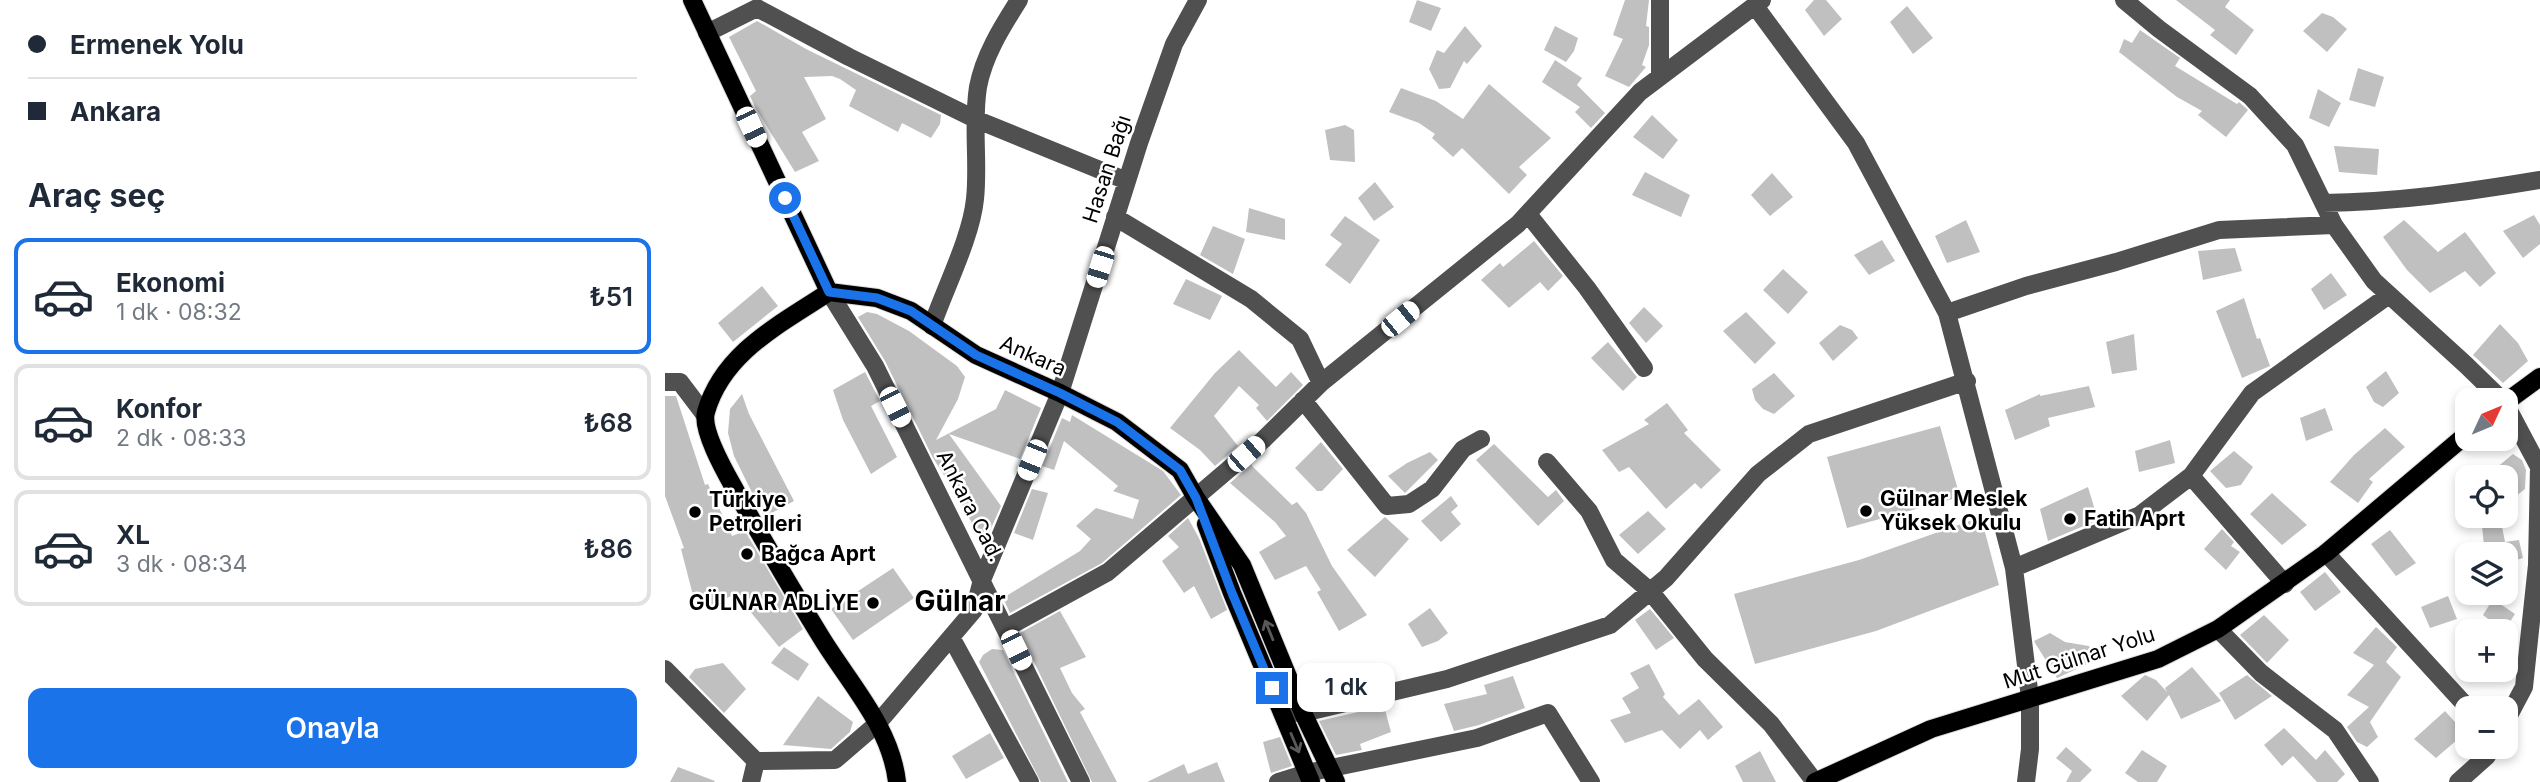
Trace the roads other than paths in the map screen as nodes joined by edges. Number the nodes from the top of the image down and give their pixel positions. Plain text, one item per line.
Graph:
1 (692, 0) edge
2 (1019, 0) edge
3 (1198, 0) edge
4 (1660, 0) edge
5 (2124, 0) edge
6 (1758, 3) edge
7 (758, 4) edge
8 (707, 33) junction
9 (1660, 77) junction
10 (975, 119) junction
11 (2540, 180) edge
12 (1127, 181) junction
13 (2323, 203) junction
14 (1528, 214) junction
15 (1115, 217) junction
16 (2335, 225) junction
17 (829, 292) junction
18 (2389, 295) junction
19 (1947, 313) junction
20 (932, 326) junction
21 (1644, 368) dead end
22 (2540, 377) edge
23 (1967, 381) junction
24 (665, 383) edge
25 (1321, 383) junction
26 (2489, 388) edge
27 (1060, 393) junction
28 (2518, 393) edge
29 (1303, 400) junction
30 (705, 415) junction
31 (2518, 427) edge
32 (1481, 439) dead end
33 (2455, 444) edge
34 (1547, 462) dead end
35 (2191, 476) junction
36 (1196, 498) junction
37 (2326, 553) junction
38 (2014, 568) junction
39 (982, 579) junction
40 (2285, 584) junction
41 (1650, 591) junction
42 (1006, 628) junction
43 (2218, 629) junction
44 (951, 637) junction
45 (665, 669) edge
46 (2457, 696) edge
47 (2029, 698) junction
48 (2518, 698) edge
49 (1282, 712) junction
50 (1303, 713) junction
51 (878, 723) junction
52 (2484, 759) edge
53 (756, 761) junction
54 (1333, 775) edge
55 (1309, 777) edge
56 (751, 782) edge
57 (897, 782) edge
58 (1030, 782) edge
59 (1081, 782) edge
60 (1278, 782) edge
61 (1591, 782) edge
62 (1815, 782) edge
63 (2026, 782) edge
64 (2370, 782) edge
65 (2458, 782) edge

1 - 8 main road
2 - 10 street
3 - 12 street, Hasan Bağı
4 - 9 street
5 - 13 street
6 - 9 street
6 - 19 street
7 - 8 street
7 - 10 street
8 - 17 main road
9 - 14 street
10 - 12 street
10 - 20 street
11 - 13 street
12 - 15 street, Hasan Bağı
13 - 16 street
14 - 21 street
14 - 25 street
15 - 25 street
15 - 27 street, Hasan Bağı
16 - 18 street
16 - 19 street
17 - 20 main road, Ankara
17 - 30 main road
17 - 39 street, Ankara Cad.
18 - 26 street
18 - 35 street
19 - 23 street
20 - 27 main road, Ankara
22 - 28 main road
23 - 38 street
23 - 41 street
24 - 30 street
25 - 29 street
27 - 36 main road, Ankara
27 - 39 street, Hasan Bağı
29 - 32 street
29 - 36 street
30 - 51 main road
31 - 48 street
33 - 37 main road, Mut Gülnar Yolu
34 - 41 street
35 - 38 street
35 - 40 street
36 - 42 street
36 - 49 main road, Ankara
50 -> 36 main road, Ankara
37 - 40 main road, Mut Gülnar Yolu
37 - 46 street
38 - 47 street
39 - 42 street, Ankara Cad.
39 - 44 street, Hasan Bağı
40 - 43 main road, Mut Gülnar Yolu
41 - 50 street
41 - 62 street
42 - 59 street, Ankara Cad.
43 - 47 main road, Mut Gülnar Yolu
43 - 64 street
44 - 51 street, Hasan Bağı
44 - 58 street
45 - 53 street
47 - 62 main road, Mut Gülnar Yolu
47 - 63 street
49 - 50 street
49 -> 55 main road, Ankara
50 - 54 main road, Ankara
51 - 53 street, Hasan Bağı
51 - 57 main road
52 - 65 street
53 - 56 street
54 - 55 street
54 - 61 street
55 - 60 street

